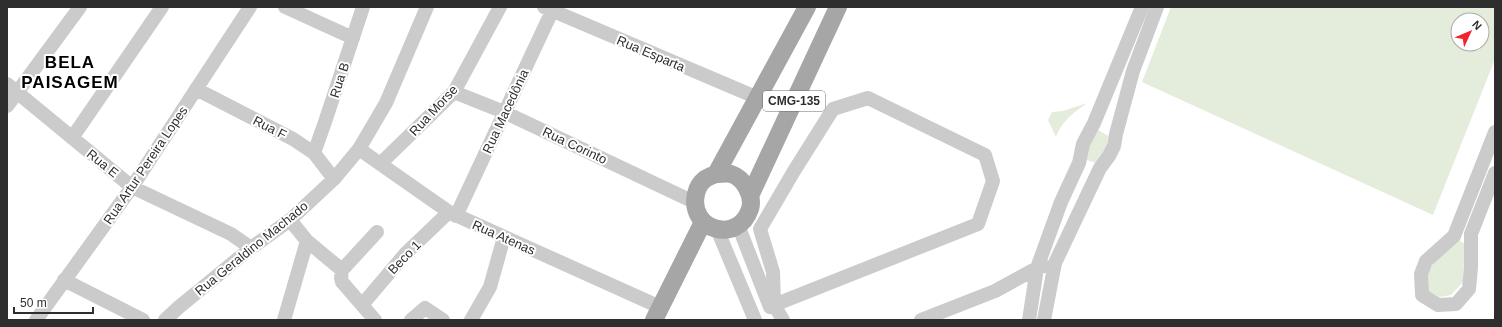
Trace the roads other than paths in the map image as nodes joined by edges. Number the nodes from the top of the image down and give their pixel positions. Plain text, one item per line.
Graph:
1 (80, 7) edge
2 (162, 7) edge
3 (250, 7) edge
4 (285, 7) edge
5 (363, 7) edge
6 (427, 7) edge
7 (500, 7) edge
8 (806, 7) edge
9 (838, 7) edge
10 (1142, 7) edge
11 (1158, 7) edge
12 (550, 8) edge
13 (353, 38) junction
14 (12, 88) edge
15 (196, 89) junction
16 (454, 92) junction
17 (758, 98) junction
18 (7, 106) edge
19 (504, 112) junction
20 (1094, 123) junction
21 (1495, 132) edge
22 (1116, 134) junction
23 (72, 138) junction
24 (359, 149) junction
25 (314, 153) junction
26 (380, 164) junction
27 (1079, 164) junction
28 (1100, 168) junction
29 (1495, 173) edge
30 (716, 174) junction
31 (334, 179) junction
32 (132, 187) junction
33 (750, 196) junction
34 (694, 202) junction
35 (452, 214) junction
36 (290, 220) junction
37 (738, 225) junction
38 (710, 226) junction
39 (377, 232) dead end
40 (504, 237) junction
41 (308, 241) junction
42 (251, 248) junction
43 (1056, 263) junction
44 (1037, 268) junction
45 (342, 275) junction
46 (64, 280) junction
47 (362, 305) junction
48 (774, 305) junction
49 (657, 313) edge
50 (36, 320) edge
51 (143, 320) edge
52 (165, 320) edge
53 (284, 320) edge
54 (375, 320) edge
55 (411, 320) edge
56 (443, 320) edge
57 (471, 320) edge
58 (755, 320) edge
59 (776, 320) edge
60 (783, 320) edge
61 (921, 320) edge
62 (1029, 320) edge
63 (1044, 320) edge

1 - 14 street
2 - 23 street
3 - 15 street, Rua Artur Pereira Lopes
4 - 13 street
5 - 13 street, Rua B
6 - 24 street, Rua Geraldino Machado
7 - 16 street, Rua Morse
8 - 17 main road, CMG-135
9 - 33 main road, CMG-135
10 - 20 street
11 - 22 street
12 - 17 street, Rua Esparta
12 - 19 street, Rua Macedônia
13 - 25 street, Rua B
14 - 18 street
14 - 23 street, Rua E
15 - 25 street, Rua F
15 - 32 street, Rua Artur Pereira Lopes
16 - 19 street, Rua Corinto
16 - 26 street, Rua Morse
17 - 30 main road, CMG-135
19 - 34 street, Rua Corinto
19 - 35 street, Rua Macedônia
20 - 22 street
20 - 27 street
21 - 29 street
22 - 28 street
23 - 32 street, Rua E
24 - 26 street, Rua Atenas
24 - 31 street, Rua Geraldino Machado
25 - 31 street, Rua F
26 - 35 street, Rua Atenas
27 - 28 street
27 - 44 street
28 - 43 street
30 - 33 main road
30 - 34 main road, CMG-135
31 - 36 street, Rua Geraldino Machado
32 - 42 street, Rua E
32 - 46 street, Rua Artur Pereira Lopes
33 - 37 main road, CMG-135
34 - 38 main road
35 - 40 street, Rua Atenas
35 - 47 street, Beco 1
36 - 41 street
36 - 42 street, Rua Geraldino Machado
37 - 38 main road
37 - 59 street
38 - 49 main road
38 - 58 street
39 - 45 street
40 - 49 street, Rua Atenas
40 - 57 street
41 - 45 street
41 - 53 street
42 - 52 street, Rua Geraldino Machado
43 - 44 street
43 - 63 street
44 - 61 street
44 - 62 street
45 - 47 street
46 - 50 street, Rua Artur Pereira Lopes
46 - 51 street
47 - 54 street
48 - 48 street
48 - 60 street
55 - 56 street

